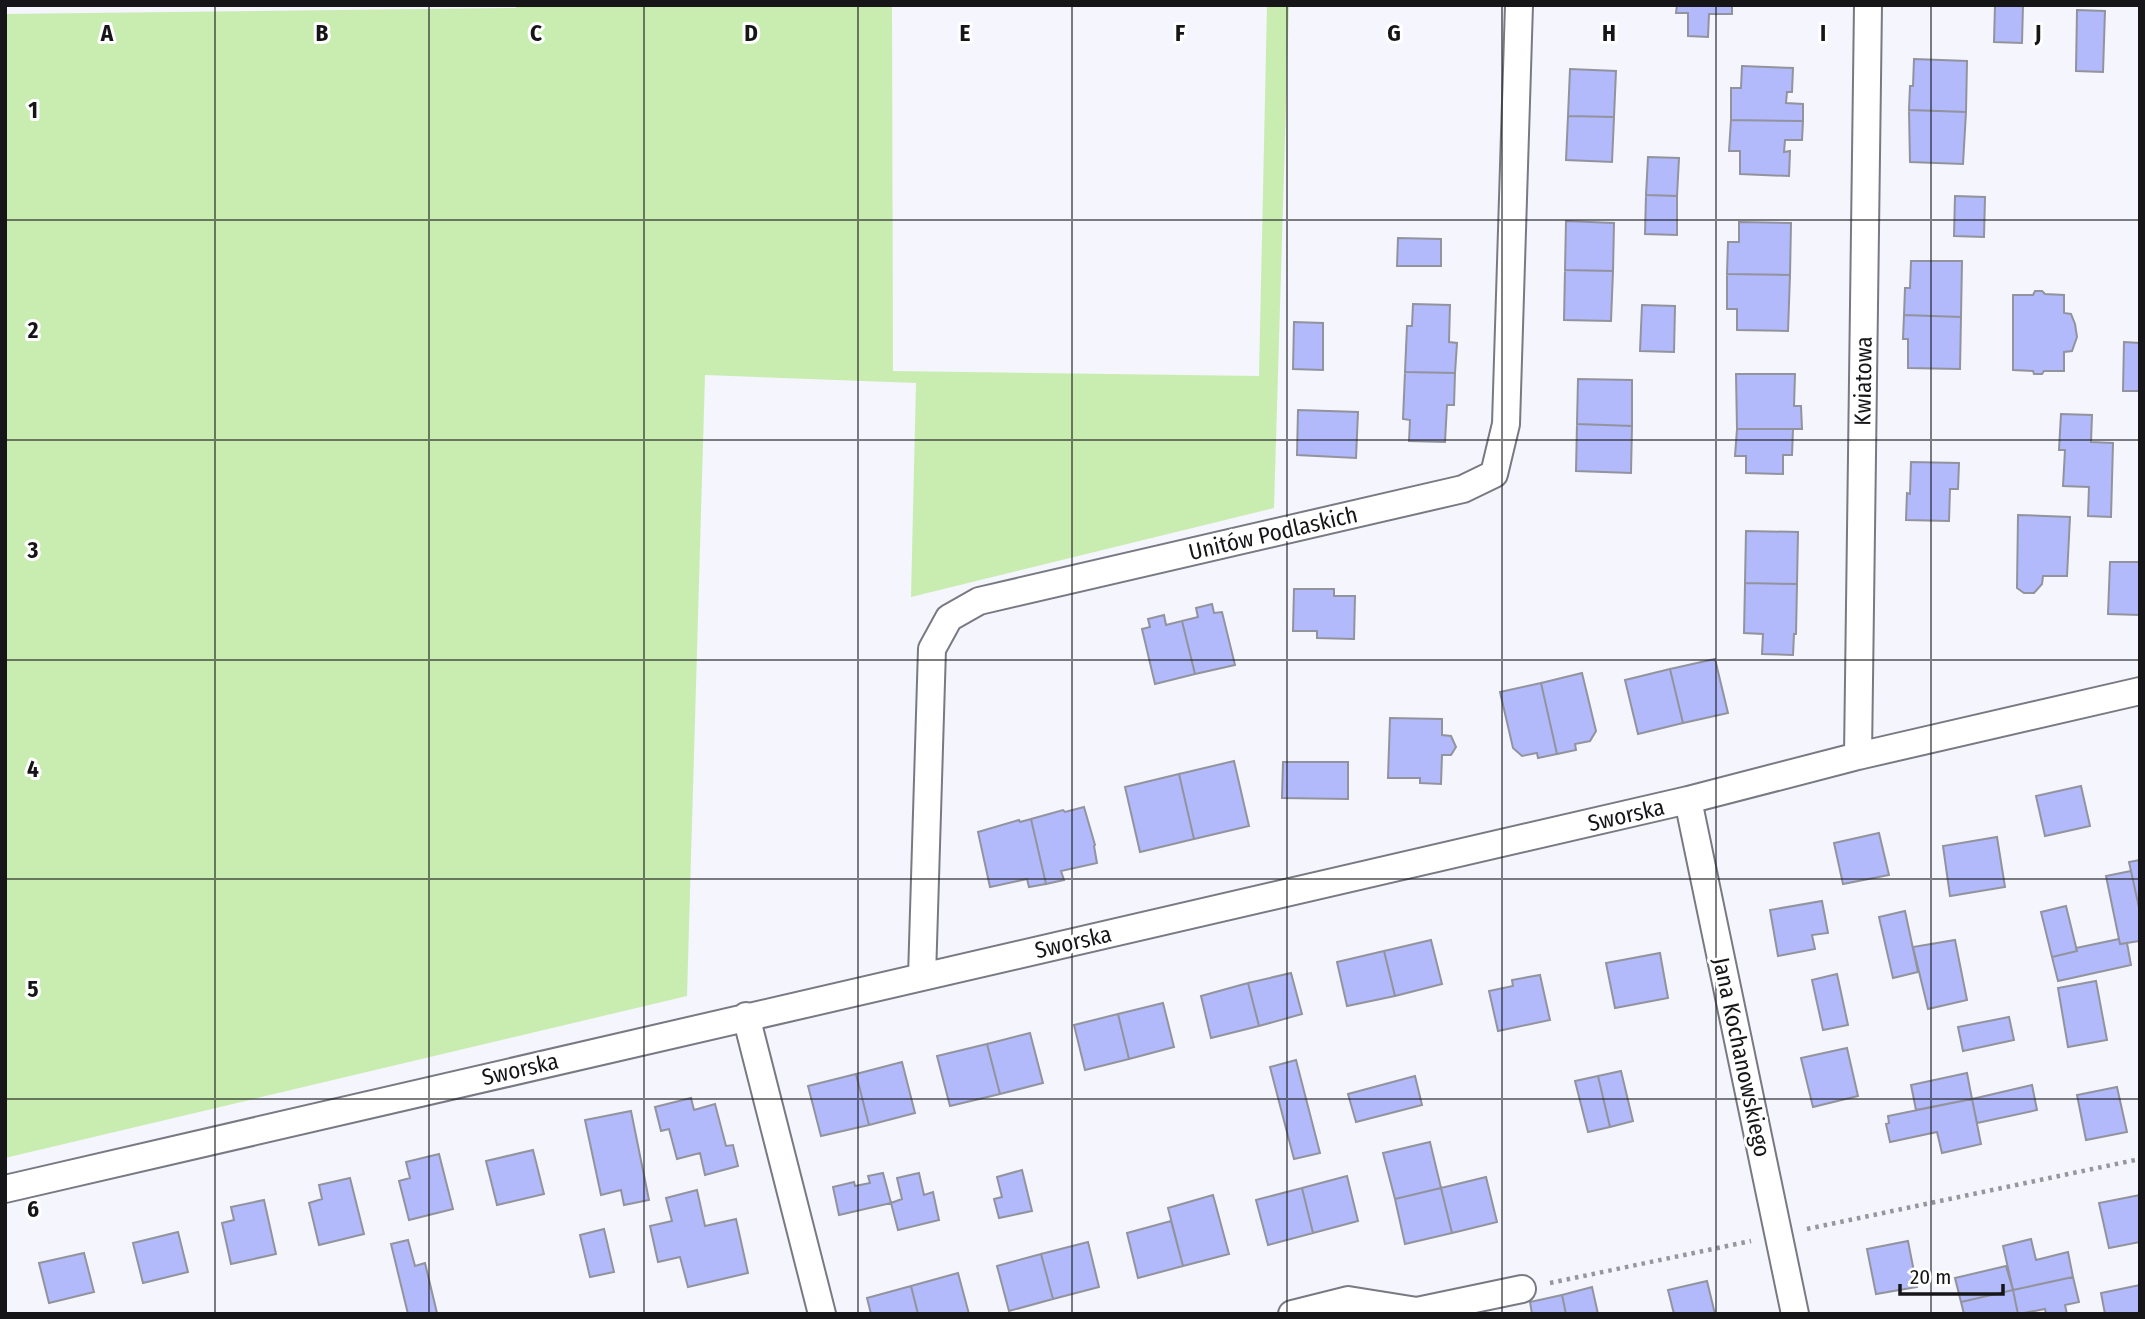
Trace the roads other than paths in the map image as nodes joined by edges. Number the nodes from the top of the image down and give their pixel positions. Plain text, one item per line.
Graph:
1 (1519, 5) edge
2 (1868, 5) edge
3 (2140, 691) edge
4 (1858, 756) junction
5 (1688, 800) junction
6 (922, 977) junction
7 (746, 1016) junction
8 (5, 1189) edge
9 (1522, 1289) road end
10 (1349, 1307) edge
11 (822, 1314) edge
12 (1292, 1314) edge
13 (1795, 1314) edge

1 - 6 street, Unitów Podlaskich
2 - 4 street, Kwiatowa
3 - 4 street, Sworska
4 - 5 street, Sworska
5 - 6 street, Sworska
5 - 13 street, Jana Kochanowskiego
6 - 7 street, Sworska
7 - 8 street, Sworska
7 - 11 street
9 - 10 street
10 - 12 street

